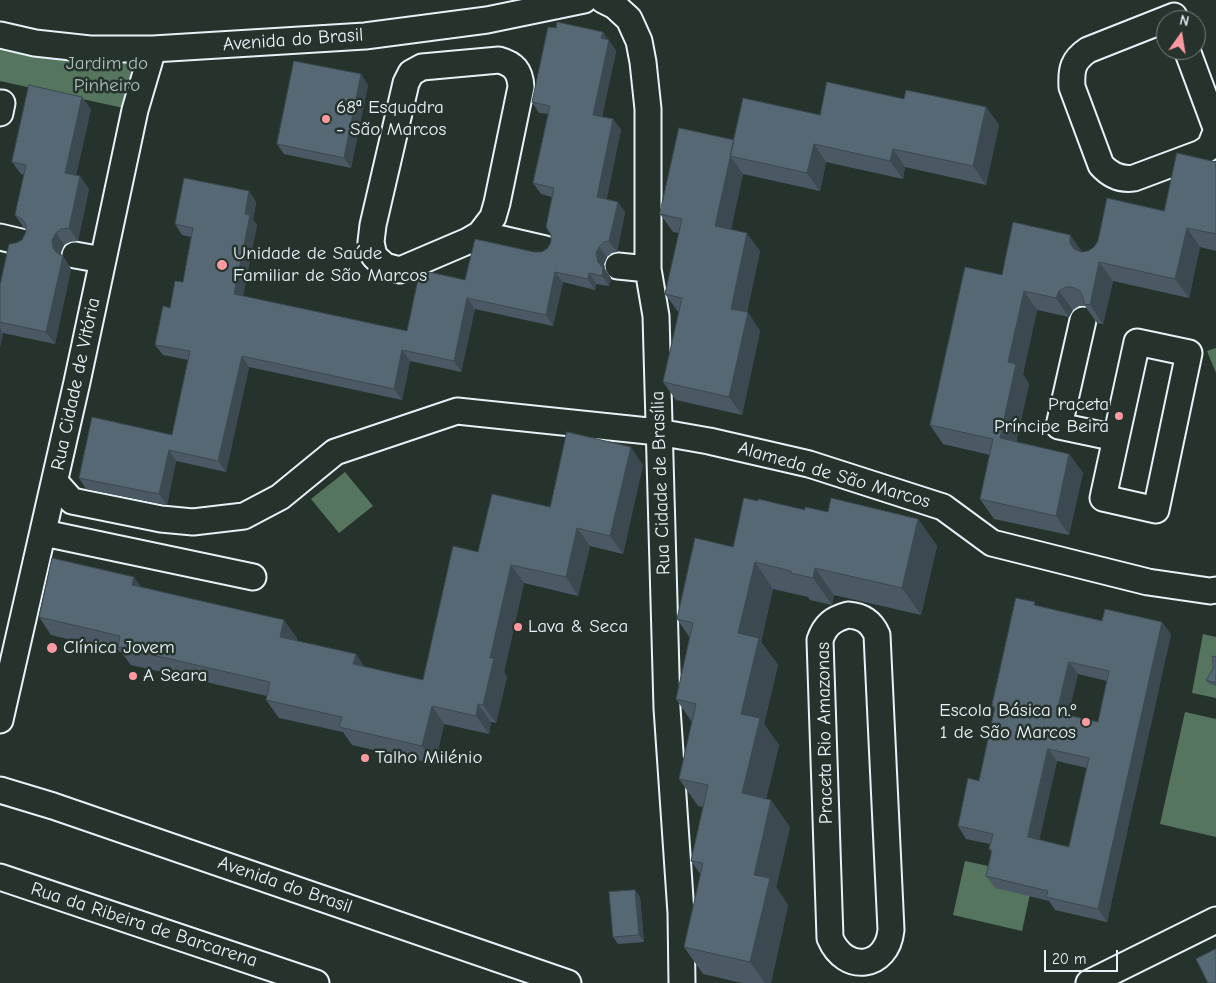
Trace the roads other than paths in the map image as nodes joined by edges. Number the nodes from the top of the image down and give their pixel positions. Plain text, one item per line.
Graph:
1 (584, 0) edge
2 (603, 0) edge
3 (1156, 20) edge
4 (0, 35) edge
5 (153, 49) junction
6 (1191, 60) edge
7 (1216, 130) edge
8 (480, 234) junction
9 (545, 249) edge
10 (74, 255) dead end
11 (103, 260) junction
12 (618, 266) dead end
13 (648, 269) junction
14 (1083, 320) edge
15 (658, 432) junction
16 (1116, 438) junction
17 (55, 482) junction
18 (44, 533) junction
19 (253, 577) dead end
20 (1216, 590) edge
21 (0, 720) edge
22 (0, 790) edge
23 (0, 877) edge
24 (1216, 920) edge
25 (860, 973) edge
26 (316, 983) edge
27 (568, 983) edge
28 (682, 983) edge
29 (1089, 983) edge

1 - 5 street, Avenida do Brasil
2 - 13 street, Rua Cidade de Brasília
3 - 7 street
4 - 5 street, Avenida do Brasil
5 - 11 street, Rua Cidade de Vitória
6 - 7 street
8 - 8 street
8 - 9 street
10 - 11 street
11 - 17 street, Rua Cidade de Vitória
12 - 13 street
13 - 15 street, Rua Cidade de Brasília
14 - 16 street
15 - 17 street, Alameda de São Marcos
15 - 20 street, Alameda de São Marcos
15 - 28 street, Rua Cidade de Brasília
16 - 16 street
17 - 18 street, Rua Cidade de Vitória
18 - 19 street
18 - 21 street, Rua Cidade de Vitória
22 - 27 street, Avenida do Brasil
23 - 26 street, Rua da Ribeira de Barcarena
24 - 29 street
25 - 25 street, Praceta Rio Amazonas

